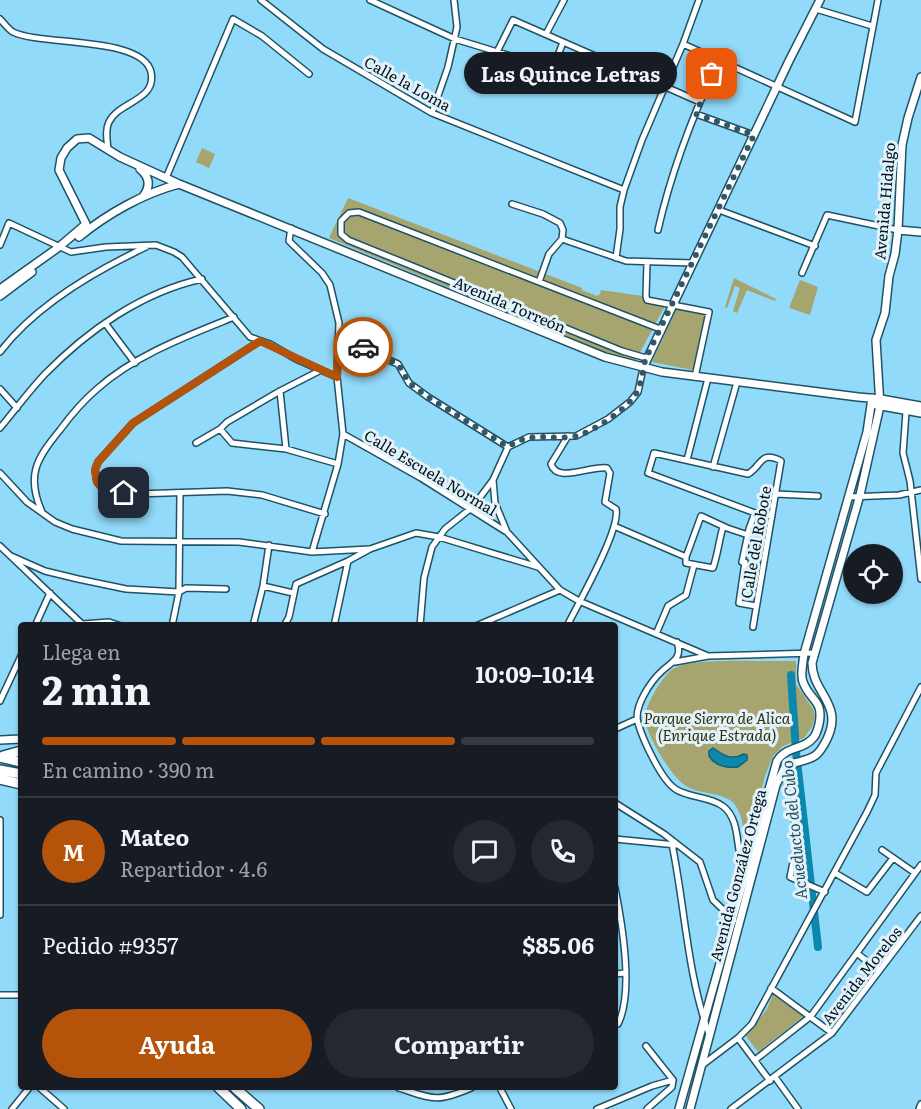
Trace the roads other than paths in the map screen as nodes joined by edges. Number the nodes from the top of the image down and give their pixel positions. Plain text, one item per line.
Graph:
1 (261, 0) edge
2 (370, 0) edge
3 (454, 0) edge
4 (564, 0) edge
5 (699, 0) edge
6 (820, 0) edge
7 (878, 0) edge
8 (816, 9) junction
9 (0, 19) edge
10 (3, 25) edge
11 (872, 26) junction
12 (546, 34) junction
13 (455, 39) junction
14 (563, 42) junction
15 (683, 44) junction
16 (497, 52) junction
17 (718, 61) junction
18 (309, 74) dead end
19 (921, 77) edge
20 (667, 86) junction
21 (778, 86) junction
22 (700, 102) junction
23 (432, 113) junction
24 (696, 114) junction
25 (754, 135) junction
26 (108, 149) junction
27 (135, 164) junction
28 (166, 178) junction
29 (179, 184) junction
30 (624, 190) junction
31 (144, 195) junction
32 (133, 203) junction
33 (512, 204) dead end
34 (718, 210) junction
35 (291, 228) junction
36 (658, 230) dead end
37 (898, 230) junction
38 (921, 232) edge
39 (562, 239) junction
40 (0, 245) edge
41 (150, 245) junction
42 (814, 246) junction
43 (61, 248) junction
44 (616, 258) junction
45 (647, 262) junction
46 (693, 263) junction
47 (802, 273) dead end
48 (202, 279) junction
49 (539, 282) junction
50 (0, 289) edge
51 (0, 296) edge
52 (674, 305) junction
53 (234, 317) junction
54 (105, 322) junction
55 (660, 329) junction
56 (338, 338) junction
57 (260, 341) junction
58 (0, 352) edge
59 (646, 358) junction
60 (135, 363) junction
61 (643, 368) junction
62 (321, 370) junction
63 (695, 376) junction
64 (337, 377) junction
65 (708, 378) junction
66 (737, 382) junction
67 (0, 389) edge
68 (280, 391) junction
69 (872, 401) junction
70 (880, 402) junction
71 (921, 406) edge
72 (16, 408) junction
73 (906, 412) junction
74 (921, 413) edge
75 (0, 428) edge
76 (220, 429) junction
77 (342, 434) junction
78 (568, 436) junction
79 (196, 443) dead end
80 (508, 447) junction
81 (286, 449) junction
82 (687, 460) junction
83 (338, 464) junction
84 (713, 467) junction
85 (0, 473) edge
86 (493, 480) junction
87 (921, 490) edge
88 (180, 493) junction
89 (911, 493) junction
90 (776, 494) junction
91 (860, 495) junction
92 (818, 496) dead end
93 (849, 497) junction
94 (470, 509) junction
95 (42, 513) junction
96 (755, 513) junction
97 (325, 514) junction
98 (772, 516) junction
99 (918, 521) edge
100 (614, 526) junction
101 (723, 527) junction
102 (507, 532) junction
103 (748, 535) junction
104 (439, 537) junction
105 (180, 542) junction
106 (269, 545) junction
107 (0, 546) edge
108 (370, 549) junction
109 (312, 552) junction
110 (11, 556) junction
111 (686, 557) junction
112 (348, 561) junction
113 (694, 565) junction
114 (538, 567) junction
115 (921, 579) edge
116 (263, 586) junction
117 (226, 589) dead end
118 (560, 590) junction
119 (179, 592) junction
120 (50, 593) junction
121 (293, 593) junction
122 (579, 601) junction
123 (756, 606) junction
124 (37, 622) edge
125 (79, 622) edge
126 (173, 622) edge
127 (254, 622) edge
128 (286, 622) edge
129 (335, 622) edge
130 (420, 622) edge
131 (485, 622) edge
132 (569, 622) edge
133 (753, 627) dead end
134 (656, 633) junction
135 (676, 642) junction
136 (814, 653) junction
137 (804, 654) junction
138 (708, 656) junction
139 (18, 662) edge
140 (675, 662) junction
141 (921, 687) edge
142 (0, 701) edge
143 (637, 719) junction
144 (618, 728) edge
145 (18, 739) edge
146 (0, 740) edge
147 (18, 751) edge
148 (0, 757) edge
149 (18, 761) edge
150 (789, 764) junction
151 (0, 770) edge
152 (18, 773) edge
153 (0, 779) edge
154 (18, 783) edge
155 (618, 805) edge
156 (0, 820) edge
157 (618, 839) edge
158 (675, 845) junction
159 (882, 850) dead end
160 (893, 858) junction
161 (751, 861) junction
162 (921, 865) edge
163 (835, 873) junction
164 (915, 873) junction
165 (825, 892) junction
166 (0, 901) edge
167 (618, 902) edge
168 (0, 915) edge
169 (921, 916) edge
170 (736, 920) junction
171 (919, 923) edge
172 (858, 954) junction
173 (879, 971) junction
174 (625, 973) junction
175 (618, 974) edge
176 (771, 988) junction
177 (0, 995) edge
178 (18, 995) edge
179 (811, 1016) junction
180 (704, 1020) junction
181 (618, 1024) edge
182 (832, 1033) junction
183 (710, 1035) junction
184 (738, 1038) junction
185 (646, 1046) dead end
186 (754, 1060) junction
187 (701, 1066) junction
188 (773, 1079) junction
189 (673, 1080) junction
190 (27, 1090) edge
191 (42, 1090) edge
192 (221, 1090) edge
193 (237, 1090) edge
194 (406, 1090) edge
195 (466, 1090) edge
196 (501, 1090) edge
197 (921, 1104) edge
198 (12, 1109) edge
199 (64, 1109) edge
200 (241, 1109) edge
201 (260, 1109) edge
202 (511, 1109) edge
203 (597, 1109) edge
204 (647, 1109) edge
205 (679, 1109) edge
206 (690, 1109) edge
207 (731, 1109) edge
208 (798, 1109) edge
209 (919, 1109) edge

1 - 23 street, Calle la Loma
2 - 13 street
3 - 13 street
4 - 12 street
5 - 15 street
6 - 8 street
7 - 11 street
8 - 11 street
8 - 21 street
9 - 10 street
10 - 26 street
11 - 21 street
12 - 14 street
12 - 16 street
13 - 16 street
13 - 23 street
14 - 16 street
14 - 20 street
15 - 17 street
15 - 20 street
17 - 21 street
17 - 22 street
18 - 28 street
19 - 37 street, Avenida Hidalgo
20 - 22 street
20 - 30 street
21 - 25 street
22 - 24 street
23 - 30 street, Calle la Loma
24 - 25 street
24 - 36 street
25 - 34 street
26 - 27 street, Avenida Torreón
26 - 43 street, Avenida Torreón
27 - 28 street, Avenida Torreón
27 - 31 street
28 - 29 street, Avenida Torreón
28 - 31 street
29 - 32 street
29 - 35 street, Avenida Torreón
30 - 44 street
31 - 32 street
32 - 43 street
33 - 39 street
34 - 42 street
34 - 46 street
35 - 56 street
35 - 61 street, Avenida Torreón
37 - 38 street
37 - 42 street
37 - 70 street, Avenida Hidalgo
39 - 44 street
39 - 49 street
40 - 43 street
41 - 43 street
41 - 48 street
41 - 58 street
42 - 47 street
43 - 50 street
43 - 51 street
44 - 45 street
45 - 46 street
45 - 52 street
46 - 52 street
48 - 53 street
48 - 54 street
49 - 55 street
49 - 59 street
52 - 55 street
52 - 63 street
53 - 57 street
53 - 60 street
54 - 60 street
54 - 72 street
55 - 59 street
56 - 64 street
56 - 80 street
57 - 62 street
57 - 88 street
59 - 61 street
60 - 95 street
61 - 63 street, Avenida Torreón
61 - 78 street
62 - 64 street
62 - 68 street
63 - 65 street, Avenida Torreón
64 - 77 street
65 - 66 street, Avenida Torreón
65 - 82 street
66 - 69 street, Avenida Torreón
66 - 84 street
67 - 72 street
68 - 76 street
68 - 81 street
69 - 70 street, Avenida Torreón
69 - 93 street, Avenida González Ortega
70 - 71 street
70 - 73 street
70 - 91 street
72 - 75 street
73 - 74 street
73 - 89 street
76 - 79 street
76 - 81 street
77 - 83 street
77 - 94 street, Calle Escuela Normal
78 - 80 street
78 - 100 street
80 - 86 street
81 - 83 street
82 - 84 street
82 - 96 street
83 - 97 street
84 - 90 street, Calle del Robote
85 - 95 street
86 - 94 street
86 - 102 street
87 - 89 street
88 - 97 street
88 - 105 street
89 - 91 street
89 - 99 street
90 - 92 street
90 - 98 street, Calle del Robote
91 - 93 street
91 - 136 street
93 - 137 street, Avenida González Ortega
94 - 102 street, Calle Escuela Normal
94 - 104 street
95 - 105 street
96 - 98 street
96 - 103 street
97 - 109 street
98 - 123 street, Calle del Robote
99 - 115 street
100 - 111 street
100 - 122 street
101 - 103 street
101 - 111 street
101 - 113 street
102 - 114 street
103 - 123 street
104 - 108 street
104 - 114 street
104 - 130 street
105 - 106 street
105 - 119 street
106 - 109 street
106 - 116 street
107 - 110 street
108 - 109 street
108 - 112 street
110 - 119 street
110 - 120 street
111 - 113 street
112 - 121 street
112 - 129 street
113 - 134 street
114 - 118 street
116 - 121 street
116 - 127 street
117 - 119 street
118 - 122 street
118 - 131 street
119 - 126 street
120 - 124 street
120 - 125 street
121 - 128 street
122 - 132 street
122 - 134 street
123 - 133 street, Calle del Robote
134 - 135 street
135 - 138 street
135 - 140 street
136 - 137 street
136 - 150 street
137 - 138 street
137 - 161 street, Avenida González Ortega
138 - 140 street
139 - 142 street
140 - 143 street
141 - 163 street
143 - 144 street
143 - 161 street
145 - 146 street
147 - 148 main road
148 - 149 main road
150 - 161 street, Avenida González Ortega
150 - 165 street
151 - 152 main road
153 - 154 main road
155 - 158 street
156 - 166 street
157 - 158 street
158 - 170 street
158 - 180 street
159 - 160 street
160 - 163 street
160 - 164 street
161 - 170 street, Avenida González Ortega
162 - 164 street
163 - 165 street
164 - 172 street
165 - 176 street
166 - 168 street
167 - 174 street
169 - 171 street, Avenida Morelos
170 - 180 street, Avenida González Ortega
170 - 183 street, Avenida González Ortega
171 - 173 street, Avenida Morelos
172 - 173 street
172 - 179 street
173 - 182 street, Avenida Morelos
174 - 175 street
174 - 181 street
176 - 179 street
176 - 184 street
177 - 178 street
179 - 182 street
179 - 186 street
180 - 183 street
180 - 205 street, Avenida González Ortega
182 - 188 street, Avenida Morelos
183 - 187 street, Avenida González Ortega
184 - 186 street
184 - 187 street
185 - 189 street
186 - 188 street
187 - 206 street, Avenida González Ortega
188 - 207 street, Avenida Morelos
188 - 208 street
189 - 203 street
189 - 204 street
190 - 198 street
191 - 199 street
192 - 200 main road
193 - 201 main road
194 - 195 street
196 - 202 street
197 - 209 street

